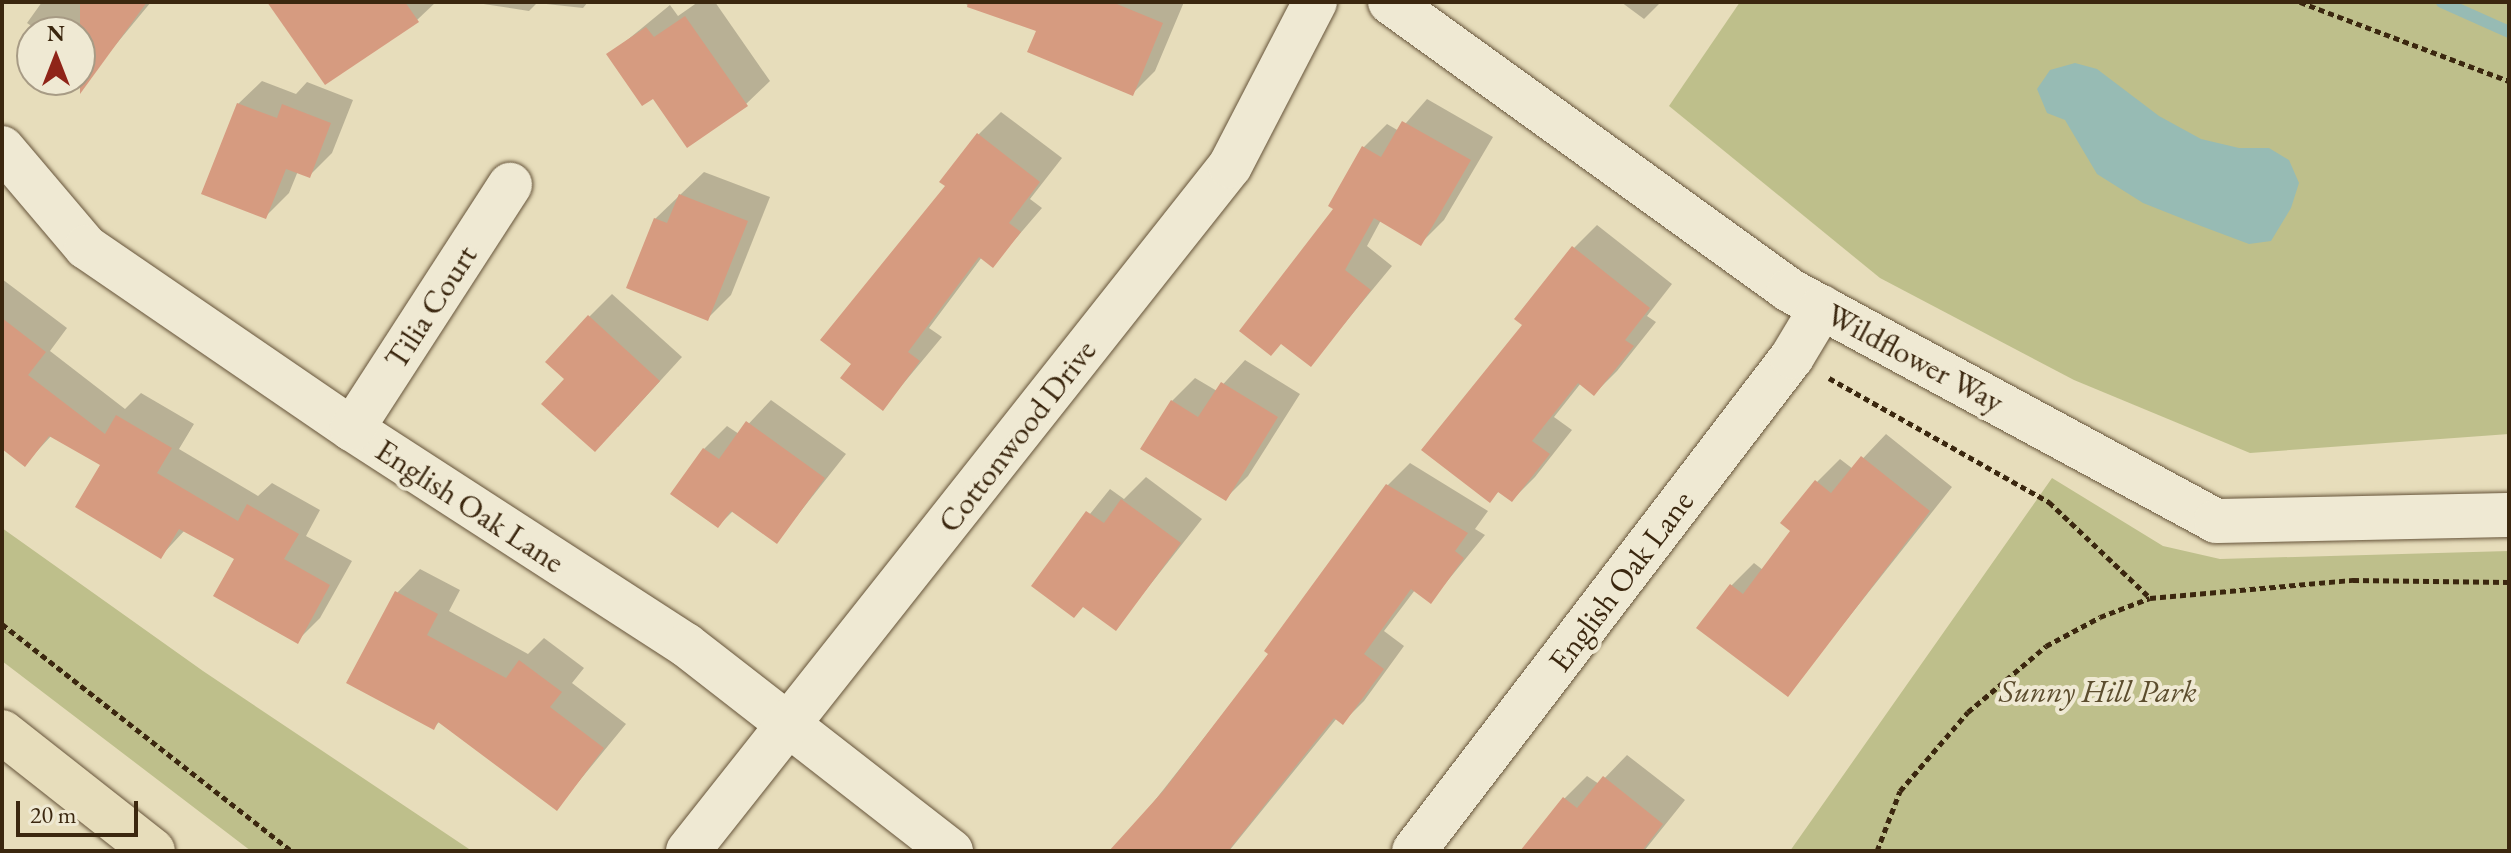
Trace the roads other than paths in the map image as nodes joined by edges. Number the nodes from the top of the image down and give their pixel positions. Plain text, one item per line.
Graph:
1 (1315, 2) edge
2 (1390, 2) edge
3 (2, 148) edge
4 (510, 185) dead end
5 (1822, 307) junction
6 (352, 429) junction
7 (2509, 515) edge
8 (790, 726) junction
9 (2, 732) edge
10 (153, 851) edge
11 (688, 851) edge
12 (951, 851) edge
13 (1414, 851) edge

1 - 8 street, Cottonwood Drive
2 - 5 street, Wildflower Way
3 - 6 street, English Oak Lane
4 - 6 street, Tilia Court
5 - 7 street, Wildflower Way
5 - 13 street, English Oak Lane
6 - 8 street, English Oak Lane
8 - 11 street, Cottonwood Drive
8 - 12 street, English Oak Lane
9 - 10 main road

